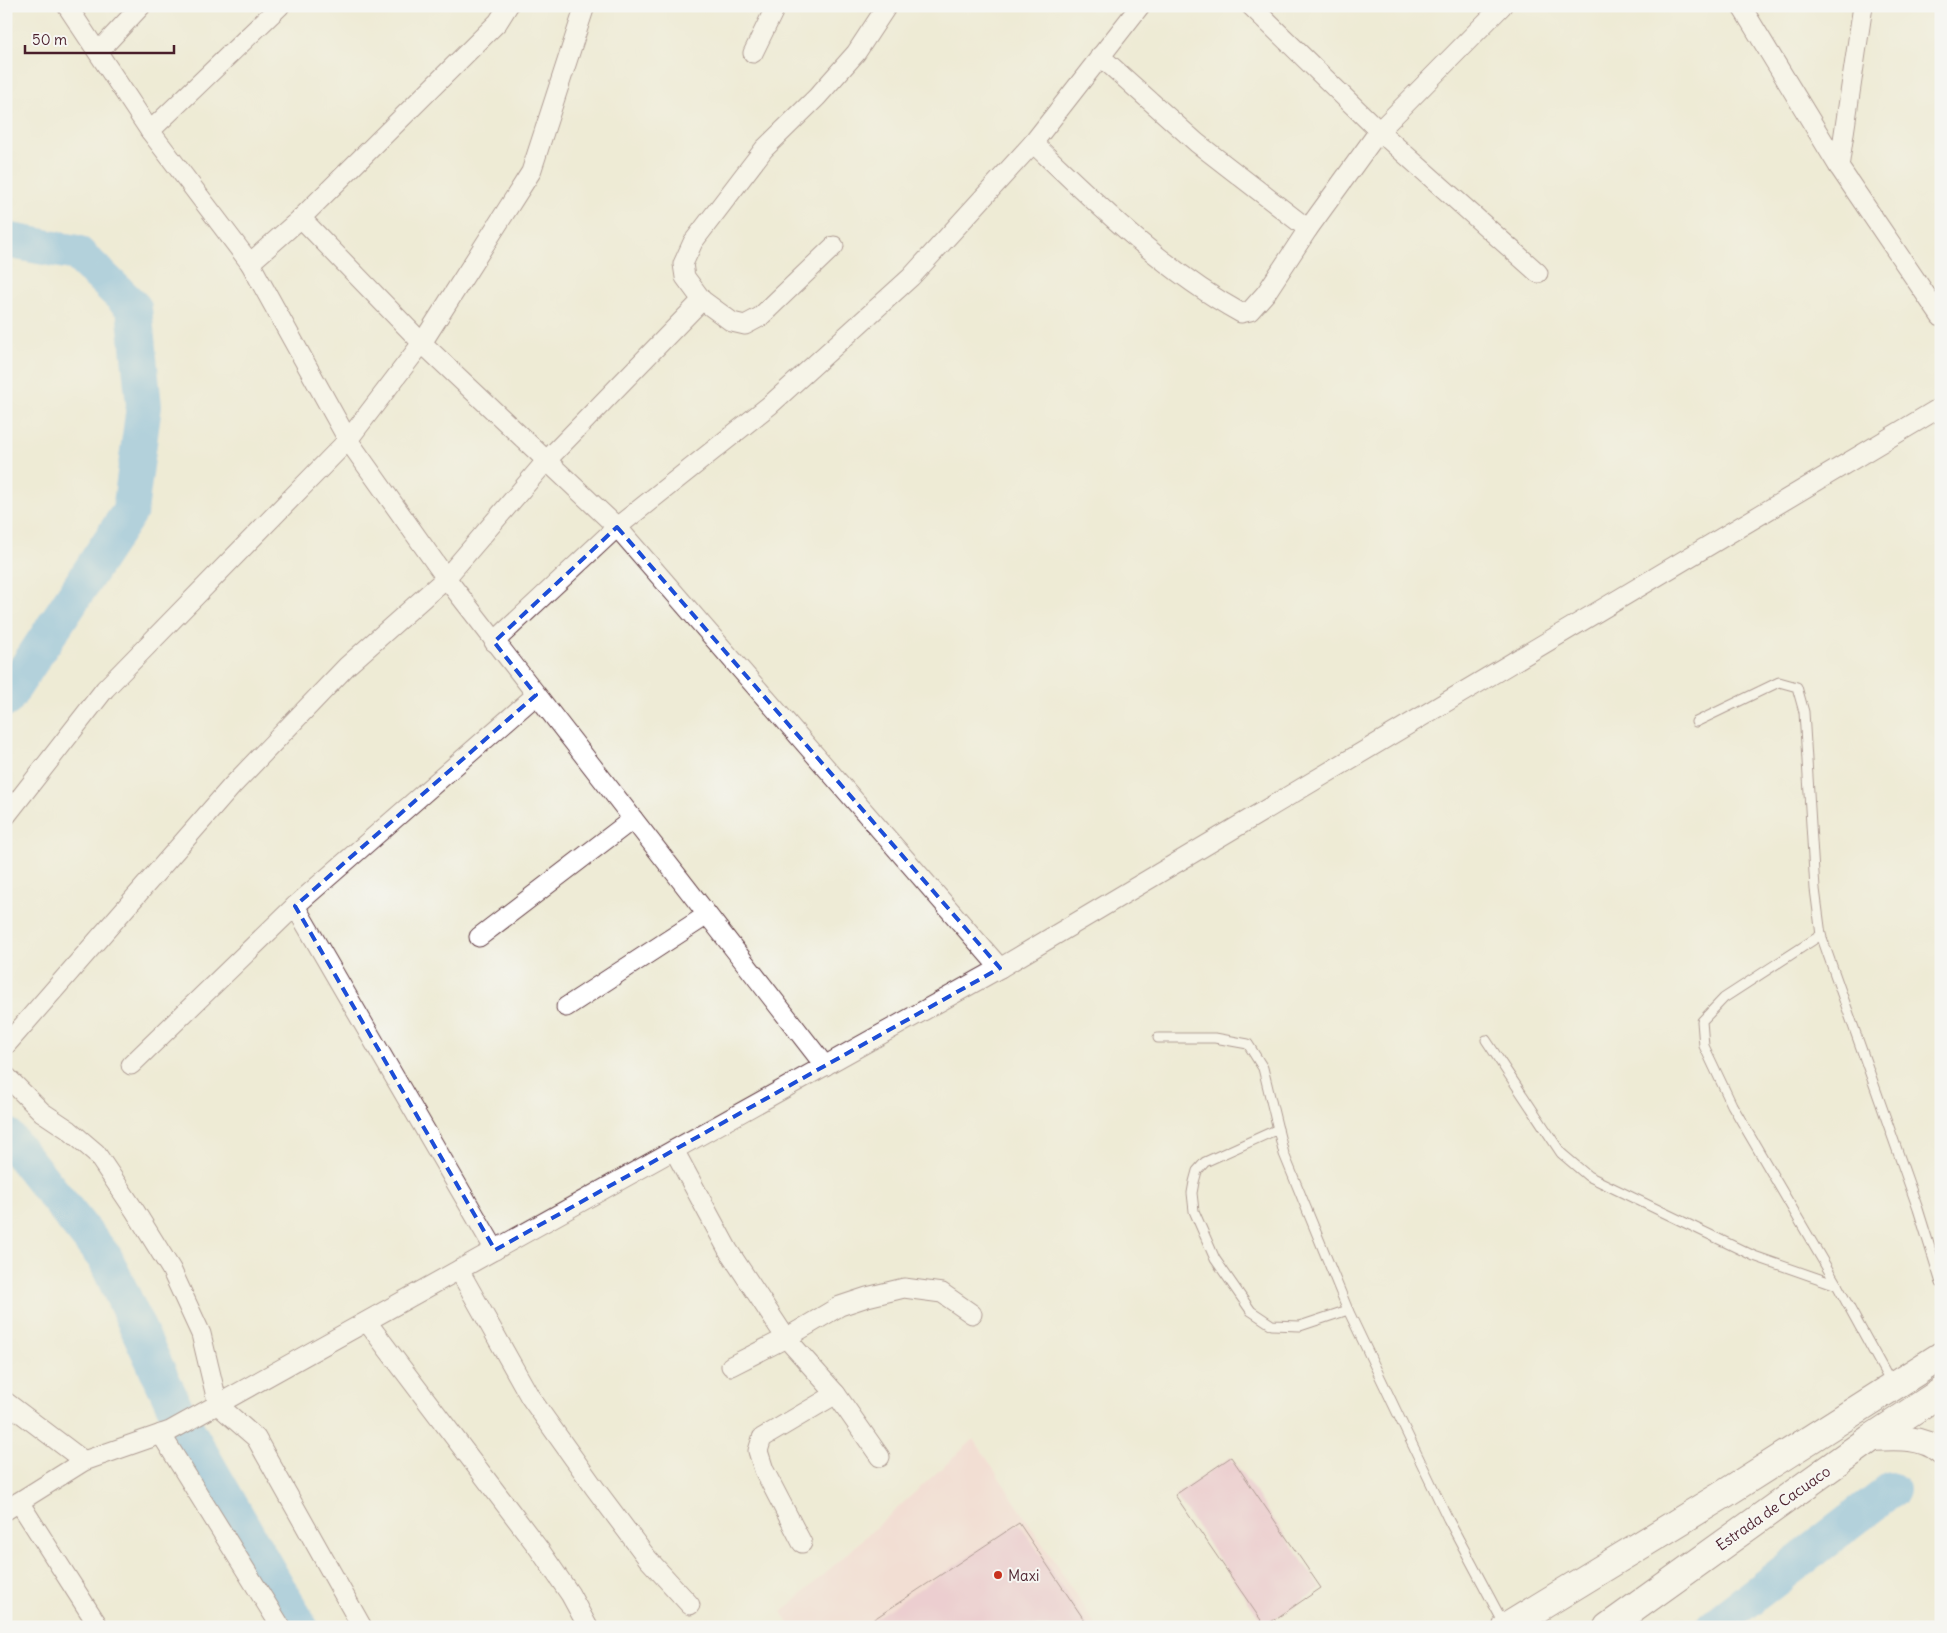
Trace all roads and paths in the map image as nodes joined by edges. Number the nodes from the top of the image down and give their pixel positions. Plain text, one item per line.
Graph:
1 (67, 6) edge
2 (141, 6) edge
3 (280, 6) edge
4 (508, 6) edge
5 (585, 6) edge
6 (776, 6) edge
7 (887, 6) edge
8 (1140, 6) edge
9 (1251, 6) edge
10 (1502, 6) edge
11 (1741, 6) edge
12 (1863, 6) edge
13 (98, 52) junction
14 (754, 54) dead end
15 (1100, 56) junction
16 (150, 130) junction
17 (1379, 131) junction
18 (1033, 143) junction
19 (1839, 167) junction
20 (301, 218) junction
21 (1308, 229) junction
22 (834, 246) dead end
23 (250, 263) junction
24 (1538, 273) dead end
25 (702, 300) junction
26 (1941, 317) edge
27 (422, 343) junction
28 (1941, 407) edge
29 (348, 440) junction
30 (547, 460) junction
31 (617, 527) junction
32 (446, 578) junction
33 (494, 642) junction
34 (536, 695) junction
35 (1696, 722) dead end
36 (6, 816) edge
37 (633, 819) junction
38 (296, 906) junction
39 (707, 915) junction
40 (1821, 935) junction
41 (479, 937) dead end
42 (1000, 968) junction
43 (566, 1007) dead end
44 (1158, 1038) dead end
45 (1486, 1040) dead end
46 (6, 1045) edge
47 (131, 1065) dead end
48 (825, 1066) junction
49 (6, 1076) edge
50 (1278, 1129) junction
51 (674, 1150) junction
52 (495, 1250) junction
53 (459, 1270) junction
54 (1941, 1283) edge
55 (1836, 1285) junction
56 (1348, 1310) junction
57 (972, 1314) dead end
58 (367, 1322) junction
59 (786, 1338) junction
60 (1941, 1356) edge
61 (731, 1366) dead end
62 (1893, 1387) junction
63 (1941, 1392) edge
64 (836, 1394) junction
65 (6, 1402) edge
66 (218, 1405) junction
67 (166, 1433) junction
68 (1870, 1439) junction
69 (1941, 1452) edge
70 (880, 1457) dead end
71 (84, 1461) junction
72 (13, 1506) edge
73 (802, 1543) dead end
74 (690, 1604) dead end
75 (99, 1627) edge
76 (280, 1627) edge
77 (362, 1627) edge
78 (588, 1627) edge
79 (1506, 1627) edge
80 (1608, 1627) edge

1 - 13 street
2 - 13 street
3 - 16 street
4 - 20 street
5 - 27 street
6 - 14 street
7 - 25 street
8 - 15 street
9 - 17 street
10 - 17 street
11 - 19 street
12 - 19 street
13 - 16 street
15 - 18 street
15 - 21 street
16 - 23 street
17 - 21 street
17 - 24 street
18 - 21 street
18 - 31 street
19 - 26 street
20 - 23 street
20 - 27 street
22 - 25 street
23 - 29 street
25 - 30 street
27 - 29 street
27 - 30 street
28 - 42 street
29 - 32 street
29 - 36 street
30 - 31 street
30 - 32 street
31 - 33 street
31 - 42 street
32 - 33 street
32 - 46 street
33 - 34 street
34 - 37 street
34 - 38 street
35 - 40 lane
37 - 39 street
37 - 41 street
38 - 47 street
38 - 52 street
39 - 43 street
39 - 48 street
40 - 54 lane
40 - 55 lane
42 - 48 street
44 - 50 lane
45 - 55 lane
48 - 51 street
49 - 66 street
50 - 56 lane
50 - 56 lane
51 - 52 street
51 - 59 street
52 - 53 street
53 - 58 street
53 - 74 street
55 - 62 lane
56 - 79 lane
57 - 59 street
58 - 66 street
58 - 78 street
59 - 61 street
59 - 64 street
60 - 62 highway
62 - 79 highway
63 - 68 highway, Estrada de Cacuaco
64 - 70 street
64 - 73 street
65 - 71 street
66 - 67 street
66 - 77 street
67 - 71 street
67 - 76 street
68 - 69 street
68 - 80 highway, Estrada de Cacuaco
71 - 72 street
72 - 75 street

